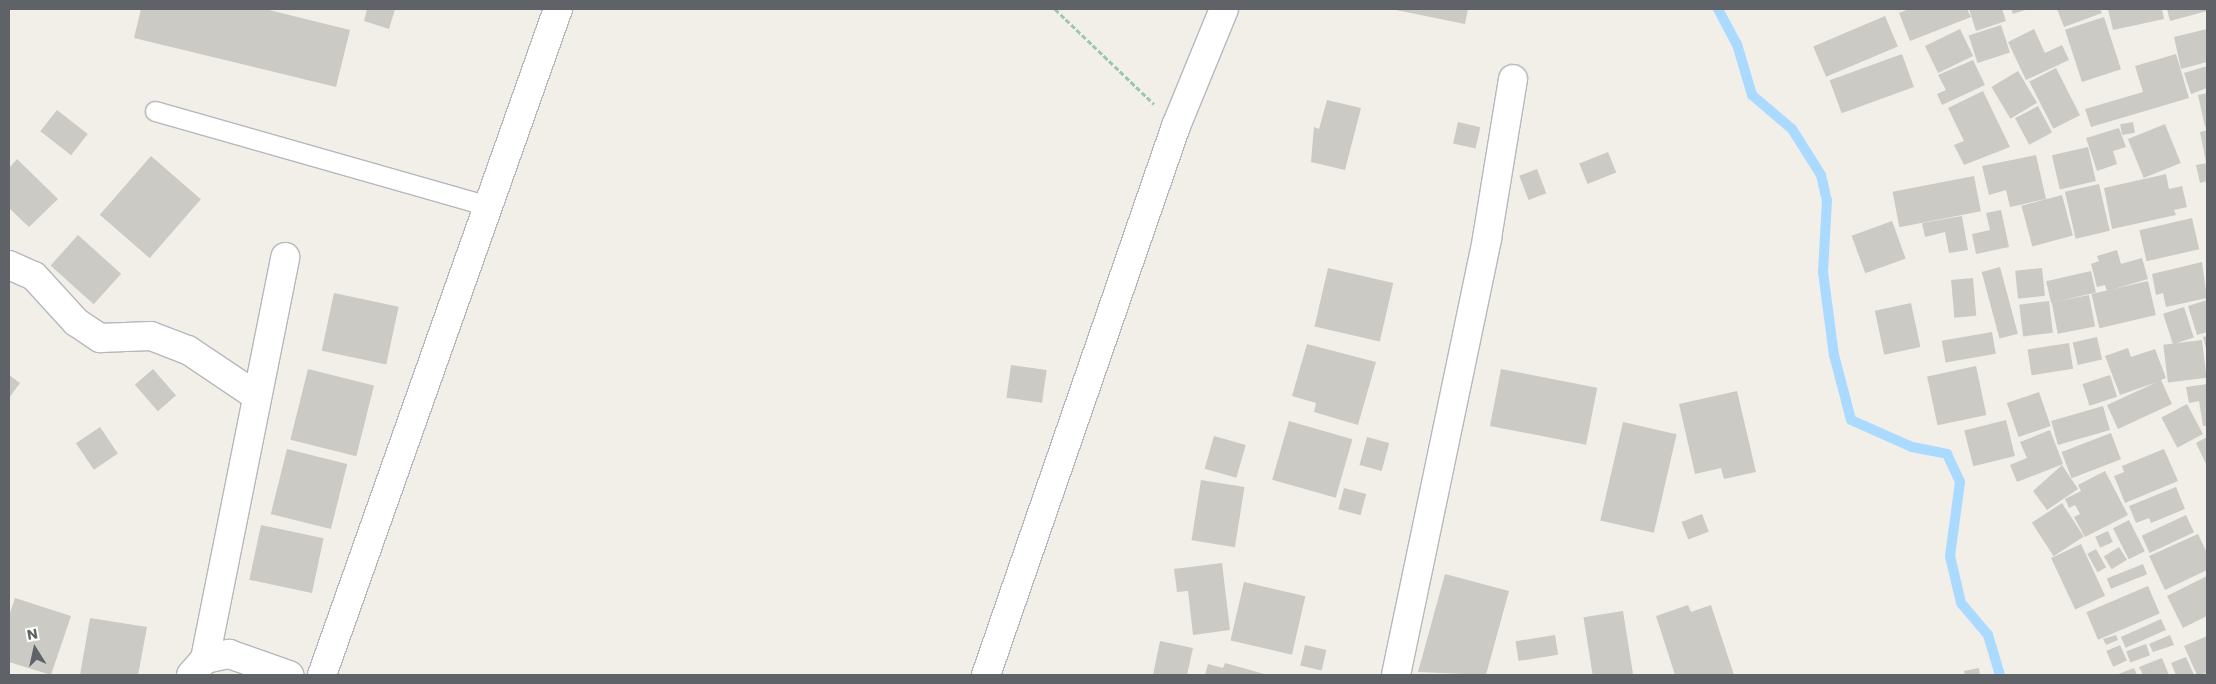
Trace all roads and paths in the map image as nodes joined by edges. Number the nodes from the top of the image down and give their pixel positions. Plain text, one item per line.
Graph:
1 (558, 9) edge
2 (1056, 9) edge
3 (1224, 9) edge
4 (1513, 79) dead end
5 (155, 111) dead end
6 (1176, 126) junction
7 (488, 206) junction
8 (285, 257) dead end
9 (9, 265) edge
10 (255, 395) junction
11 (198, 667) edge
12 (289, 675) edge
13 (322, 675) edge
14 (986, 675) edge
15 (1396, 675) edge

1 - 7 street
2 - 6 path
3 - 6 street
4 - 15 street
5 - 7 lane
6 - 14 street
7 - 13 street
8 - 10 street
9 - 10 street
10 - 11 street
11 - 12 street

